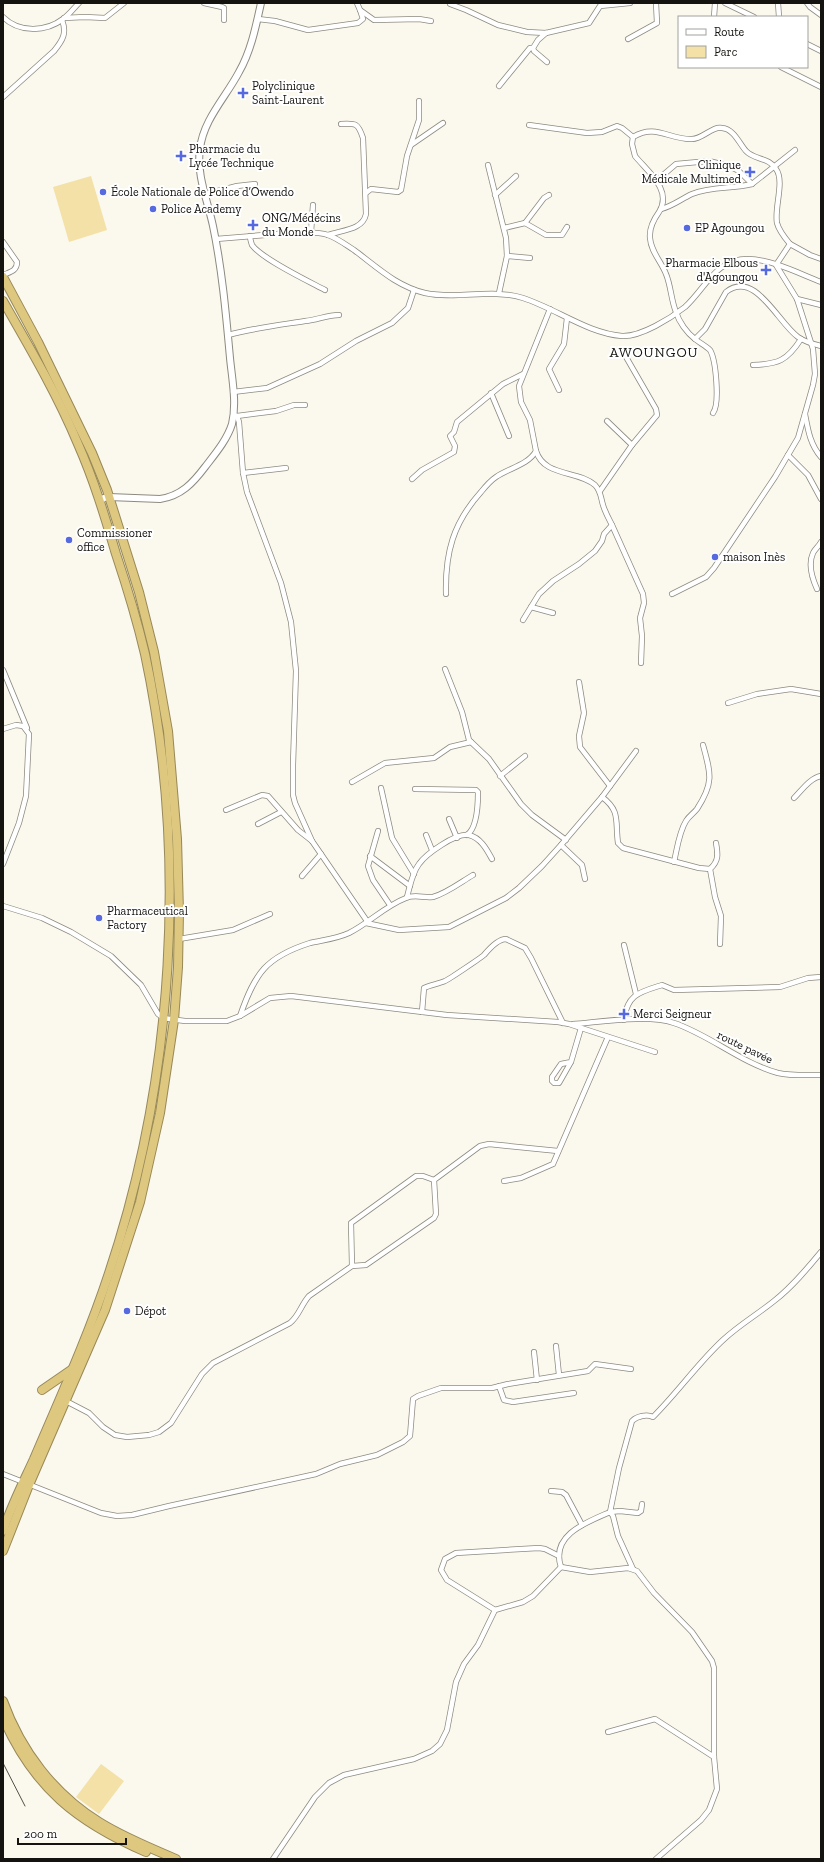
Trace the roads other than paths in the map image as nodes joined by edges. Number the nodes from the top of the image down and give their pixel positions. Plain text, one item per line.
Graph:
1 (78, 3) edge
2 (124, 3) edge
3 (204, 3) edge
4 (261, 3) edge
5 (357, 3) edge
6 (630, 3) edge
7 (656, 3) edge
8 (716, 3) edge
9 (725, 3) edge
10 (778, 3) edge
11 (807, 3) edge
12 (450, 4) dead end
13 (223, 5) edge
14 (360, 10) junction
15 (821, 15) edge
16 (714, 16) edge
17 (752, 16) edge
18 (779, 16) edge
19 (3, 17) edge
20 (63, 19) junction
21 (258, 19) junction
22 (224, 20) dead end
23 (431, 21) dead end
24 (546, 33) junction
25 (628, 39) dead end
26 (808, 44) edge
27 (531, 48) junction
28 (821, 51) edge
29 (547, 62) dead end
30 (783, 68) edge
31 (499, 86) dead end
32 (821, 87) edge
33 (3, 97) edge
34 (419, 101) dead end
35 (443, 122) dead end
36 (341, 124) dead end
37 (529, 125) dead end
38 (633, 137) junction
39 (411, 145) junction
40 (795, 150) dead end
41 (488, 165) dead end
42 (775, 167) junction
43 (516, 176) dead end
44 (656, 180) junction
45 (255, 184) dead end
46 (752, 184) junction
47 (366, 193) junction
48 (206, 194) junction
49 (549, 194) dead end
50 (495, 196) junction
51 (313, 205) dead end
52 (661, 209) junction
53 (525, 223) junction
54 (567, 227) dead end
55 (504, 228) junction
56 (311, 232) junction
57 (328, 235) junction
58 (250, 236) junction
59 (216, 239) junction
60 (3, 242) edge
61 (790, 244) junction
62 (507, 256) junction
63 (530, 258) dead end
64 (821, 259) edge
65 (776, 265) junction
66 (3, 276) edge
67 (821, 282) edge
68 (325, 290) dead end
69 (414, 290) junction
70 (500, 293) junction
71 (796, 299) junction
72 (3, 301) edge
73 (821, 305) edge
74 (550, 309) junction
75 (676, 313) junction
76 (339, 315) dead end
77 (567, 318) junction
78 (228, 335) junction
79 (695, 339) junction
80 (801, 339) junction
81 (811, 344) junction
82 (821, 346) edge
83 (622, 350) dead end
84 (753, 365) dead end
85 (523, 374) junction
86 (559, 390) dead end
87 (233, 392) junction
88 (491, 393) junction
89 (305, 404) dead end
90 (713, 412) dead end
91 (805, 414) junction
92 (235, 416) junction
93 (607, 421) dead end
94 (509, 436) dead end
95 (632, 446) junction
96 (536, 451) junction
97 (788, 455) junction
98 (821, 457) edge
99 (286, 468) dead end
100 (243, 473) junction
101 (412, 479) dead end
102 (600, 491) junction
103 (821, 499) edge
104 (110, 500) junction
105 (100, 501) junction
106 (612, 525) junction
107 (821, 542) edge
108 (817, 589) dead end
109 (446, 594) dead end
110 (672, 594) dead end
111 (531, 607) junction
112 (553, 613) dead end
113 (523, 620) dead end
114 (641, 663) dead end
115 (445, 669) dead end
116 (3, 670) edge
117 (579, 682) dead end
118 (821, 694) edge
119 (728, 703) dead end
120 (3, 729) edge
121 (29, 734) junction
122 (471, 742) junction
123 (703, 745) dead end
124 (636, 751) dead end
125 (525, 756) dead end
126 (500, 776) junction
127 (821, 776) edge
128 (352, 782) dead end
129 (610, 786) junction
130 (381, 788) dead end
131 (415, 789) dead end
132 (602, 797) junction
133 (794, 798) dead end
134 (226, 810) dead end
135 (281, 812) junction
136 (449, 818) dead end
137 (258, 824) dead end
138 (378, 831) dead end
139 (426, 835) dead end
140 (467, 835) junction
141 (457, 838) junction
142 (566, 840) junction
143 (312, 841) junction
144 (716, 842) dead end
145 (561, 845) junction
146 (432, 850) junction
147 (321, 854) junction
148 (370, 856) junction
149 (492, 860) dead end
150 (674, 862) junction
151 (3, 864) edge
152 (710, 869) junction
153 (414, 874) junction
154 (473, 875) dead end
155 (302, 876) dead end
156 (585, 879) dead end
157 (410, 886) junction
158 (407, 897) junction
159 (390, 905) junction
160 (3, 906) edge
161 (270, 914) dead end
162 (367, 922) junction
163 (179, 939) junction
164 (720, 944) dead end
165 (624, 945) dead end
166 (821, 978) edge
167 (636, 994) junction
168 (422, 1012) junction
169 (240, 1016) junction
170 (163, 1018) junction
171 (174, 1020) junction
172 (624, 1020) junction
173 (563, 1023) junction
174 (569, 1024) junction
175 (580, 1028) junction
176 (608, 1037) junction
177 (654, 1052) dead end
178 (571, 1062) junction
179 (821, 1075) edge
180 (558, 1151) junction
181 (434, 1180) junction
182 (504, 1180) dead end
183 (821, 1252) edge
184 (352, 1266) junction
185 (556, 1346) dead end
186 (534, 1352) dead end
187 (631, 1368) dead end
188 (71, 1370) junction
189 (559, 1375) junction
190 (537, 1380) junction
191 (499, 1386) junction
192 (42, 1390) dead end
193 (574, 1393) dead end
194 (63, 1400) junction
195 (3, 1474) edge
196 (26, 1484) junction
197 (551, 1491) dead end
198 (642, 1504) dead end
199 (610, 1512) junction
200 (582, 1525) junction
201 (3, 1531) edge
202 (3, 1551) edge
203 (559, 1556) junction
204 (561, 1567) junction
205 (633, 1569) junction
206 (495, 1610) junction
207 (3, 1701) edge
208 (3, 1718) edge
209 (608, 1732) dead end
210 (714, 1757) junction
211 (162, 1859) edge
212 (176, 1859) edge
213 (273, 1859) edge
214 (656, 1859) edge

1 - 20 street
2 - 20 street
3 - 13 street
4 - 21 street
5 - 14 street
6 - 24 street
7 - 25 street
8 - 16 street
9 - 17 street
10 - 18 street
11 - 15 street
12 - 24 street
13 - 22 street
14 - 21 street
14 - 23 street
19 - 20 street
20 - 33 street
21 - 48 street
24 - 27 street
26 - 28 street
27 - 29 street
27 - 31 street
30 - 32 street
34 - 39 street
35 - 39 street
36 - 47 street
37 - 38 street
38 - 42 street
38 - 44 street
39 - 47 street
40 - 42 street
41 - 50 street
42 - 46 street
42 - 61 street
43 - 50 street
44 - 46 street
44 - 52 street
45 - 48 street
46 - 52 street
47 - 57 street
48 - 59 street
49 - 53 street
50 - 55 street
51 - 56 street
52 - 75 street
53 - 54 street
53 - 55 street
55 - 62 street
56 - 57 street
56 - 58 street
57 - 69 street
58 - 59 street
58 - 68 street
59 - 78 street
60 - 66 street
61 - 64 street
61 - 65 street
62 - 63 street
62 - 70 street
65 - 67 street
65 - 71 street
65 - 75 street
66 - 104 highway
69 - 70 street
69 - 87 street
70 - 74 street
71 - 73 street
71 - 81 street
72 - 105 highway
74 - 77 street
74 - 85 street
75 - 77 street
75 - 79 street
76 - 78 street
77 - 86 street
78 - 87 street
79 - 80 street
79 - 90 street
80 - 81 street
80 - 84 street
81 - 82 street
81 - 91 street
83 - 95 street
85 - 88 street
85 - 96 street
87 - 92 street
88 - 94 street
88 - 101 street
89 - 92 street
91 - 97 street
91 - 98 street
92 - 100 street
92 - 104 street
93 - 95 street
95 - 102 street
96 - 102 street
96 - 109 street
97 - 103 street
97 - 110 street
99 - 100 street
100 - 143 street
102 - 106 street
104 - 105 street
104 - 163 highway
105 - 170 highway
106 - 111 street
106 - 114 street
107 - 108 street
111 - 112 street
111 - 113 street
115 - 122 street
116 - 121 street
117 - 129 street
118 - 119 street
120 - 121 street
121 - 151 street
122 - 126 street
122 - 128 street
123 - 150 street
124 - 129 street
125 - 126 street
126 - 142 street
127 - 133 street
129 - 132 street
130 - 153 street
131 - 140 street
132 - 142 street
132 - 150 street
134 - 135 street
135 - 137 street
135 - 143 street
136 - 141 street
138 - 148 street
139 - 146 street
140 - 141 street
140 - 149 street
141 - 146 street
142 - 145 street
143 - 147 street
144 - 152 street
145 - 156 street
145 - 162 street
146 - 153 street
147 - 155 street
147 - 162 street
148 - 157 street
148 - 159 street
150 - 152 street
152 - 164 street
153 - 157 street
154 - 158 street
157 - 158 street
158 - 159 street
159 - 162 street
160 - 170 street
161 - 163 street
162 - 169 street
163 - 171 highway
165 - 167 street
166 - 167 street
167 - 172 street
168 - 169 street
168 - 173 street
168 - 173 street
169 - 171 street
170 - 171 street
170 - 188 highway
171 - 194 highway
172 - 174 street, route pavée
172 - 179 street, route pavée
173 - 174 street
174 - 175 street
175 - 176 street
175 - 178 street
176 - 177 street
176 - 180 street
178 - 178 street
180 - 181 street
180 - 182 street
181 - 184 street
181 - 184 street
183 - 199 street
184 - 194 street
185 - 189 street
186 - 190 street
187 - 189 street
188 - 192 highway
188 - 194 highway
189 - 190 street
190 - 191 street
191 - 193 street
191 - 196 street
194 - 196 highway
195 - 196 street
196 - 201 highway
196 - 202 highway
197 - 200 street
198 - 199 street
199 - 200 street
199 - 205 street
200 - 203 street
203 - 204 street
203 - 206 street
204 - 205 street
204 - 206 street
205 - 210 street
206 - 213 street
207 - 212 highway
208 - 211 highway
209 - 210 street
210 - 214 street

